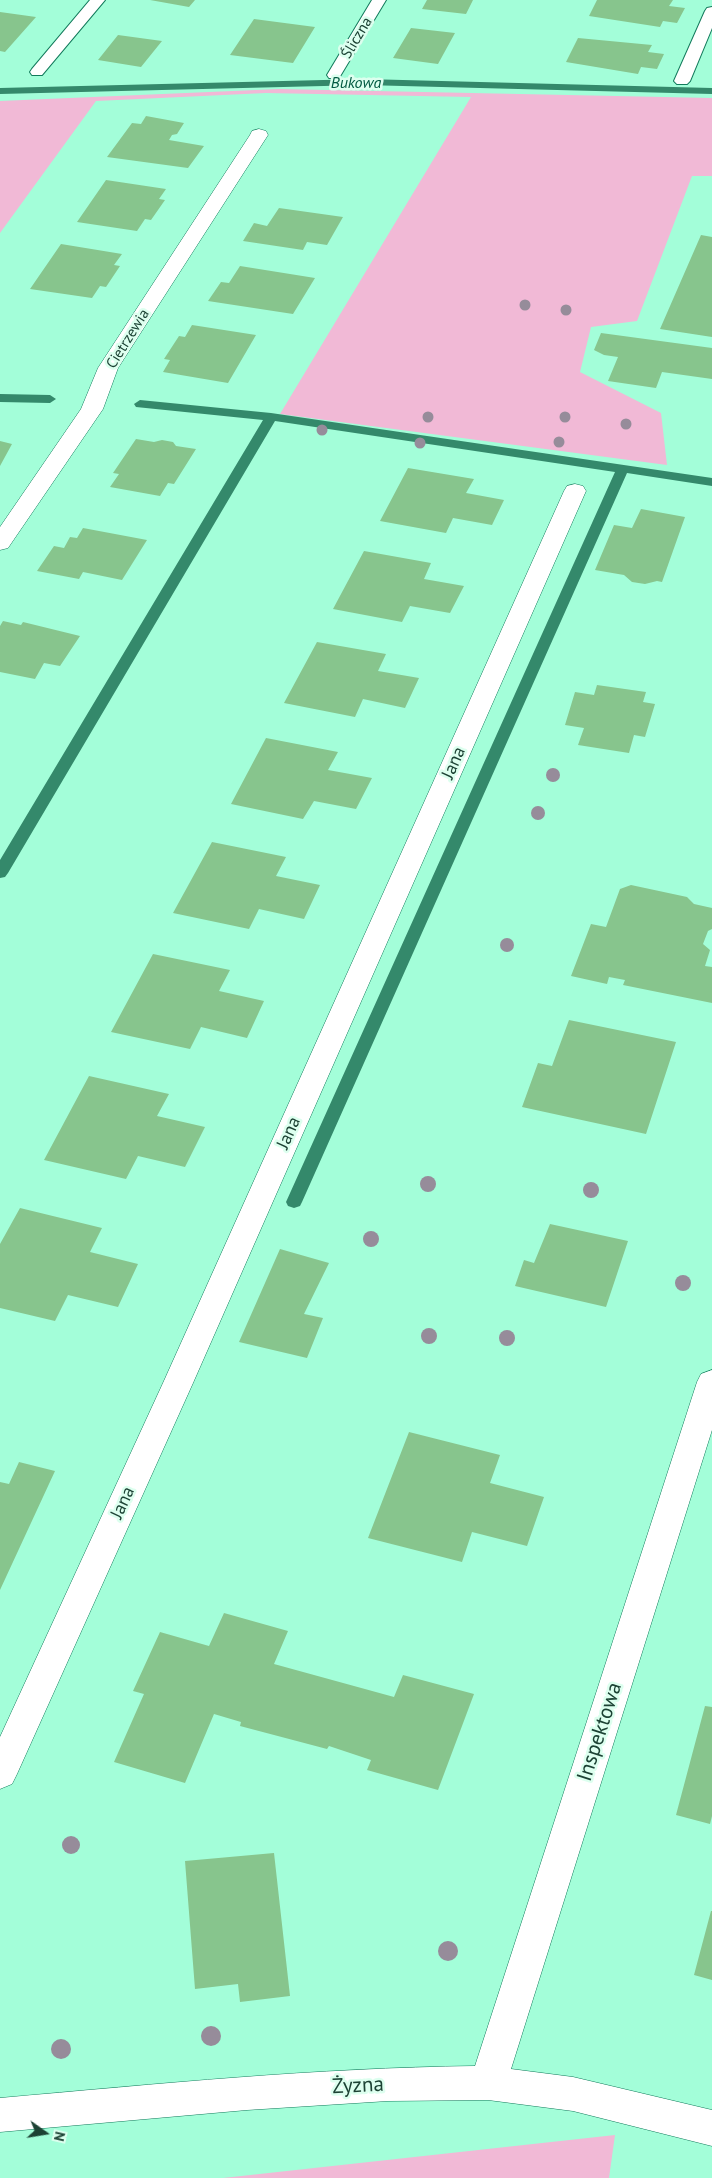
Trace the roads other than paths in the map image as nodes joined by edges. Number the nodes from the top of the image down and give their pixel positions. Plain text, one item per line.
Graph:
1 (98, 0) edge
2 (379, 0) edge
3 (712, 11) edge
4 (37, 72) dead end
5 (334, 75) dead end
6 (682, 81) dead end
7 (258, 135) dead end
8 (575, 491) dead end
9 (0, 543) edge
10 (712, 1382) edge
11 (0, 1774) edge
12 (488, 2083) junction
13 (0, 2115) edge
14 (712, 2128) edge

1 - 4 lane
2 - 5 lane, Śliczna
3 - 6 lane
7 - 9 street, Cietrzewia
8 - 11 street, Jana
10 - 12 street, Inspektowa
12 - 13 street, Żyzna
12 - 14 street, Żyzna

